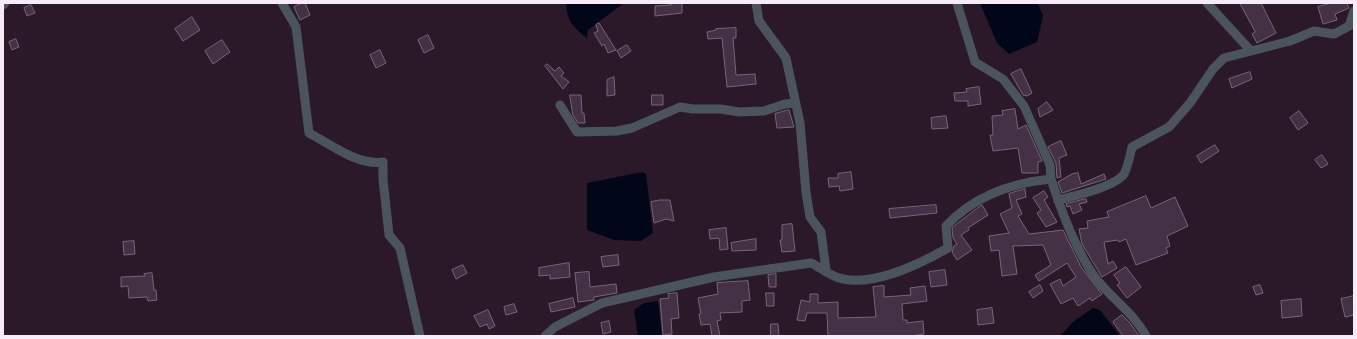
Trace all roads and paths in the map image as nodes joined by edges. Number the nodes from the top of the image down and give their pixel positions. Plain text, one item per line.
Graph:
1 (282, 3) edge
2 (756, 3) edge
3 (957, 3) edge
4 (1206, 3) edge
5 (1354, 11) edge
6 (1251, 51) junction
7 (795, 103) junction
8 (560, 104) dead end
9 (1051, 179) junction
10 (1058, 200) junction
11 (826, 270) junction
12 (420, 336) edge
13 (545, 336) edge
14 (1146, 336) edge

1 - 12 street
2 - 7 street
3 - 9 street
4 - 6 street
5 - 6 street
6 - 10 street
7 - 8 street
7 - 11 street
9 - 10 street
9 - 11 street
10 - 14 street
11 - 13 street

